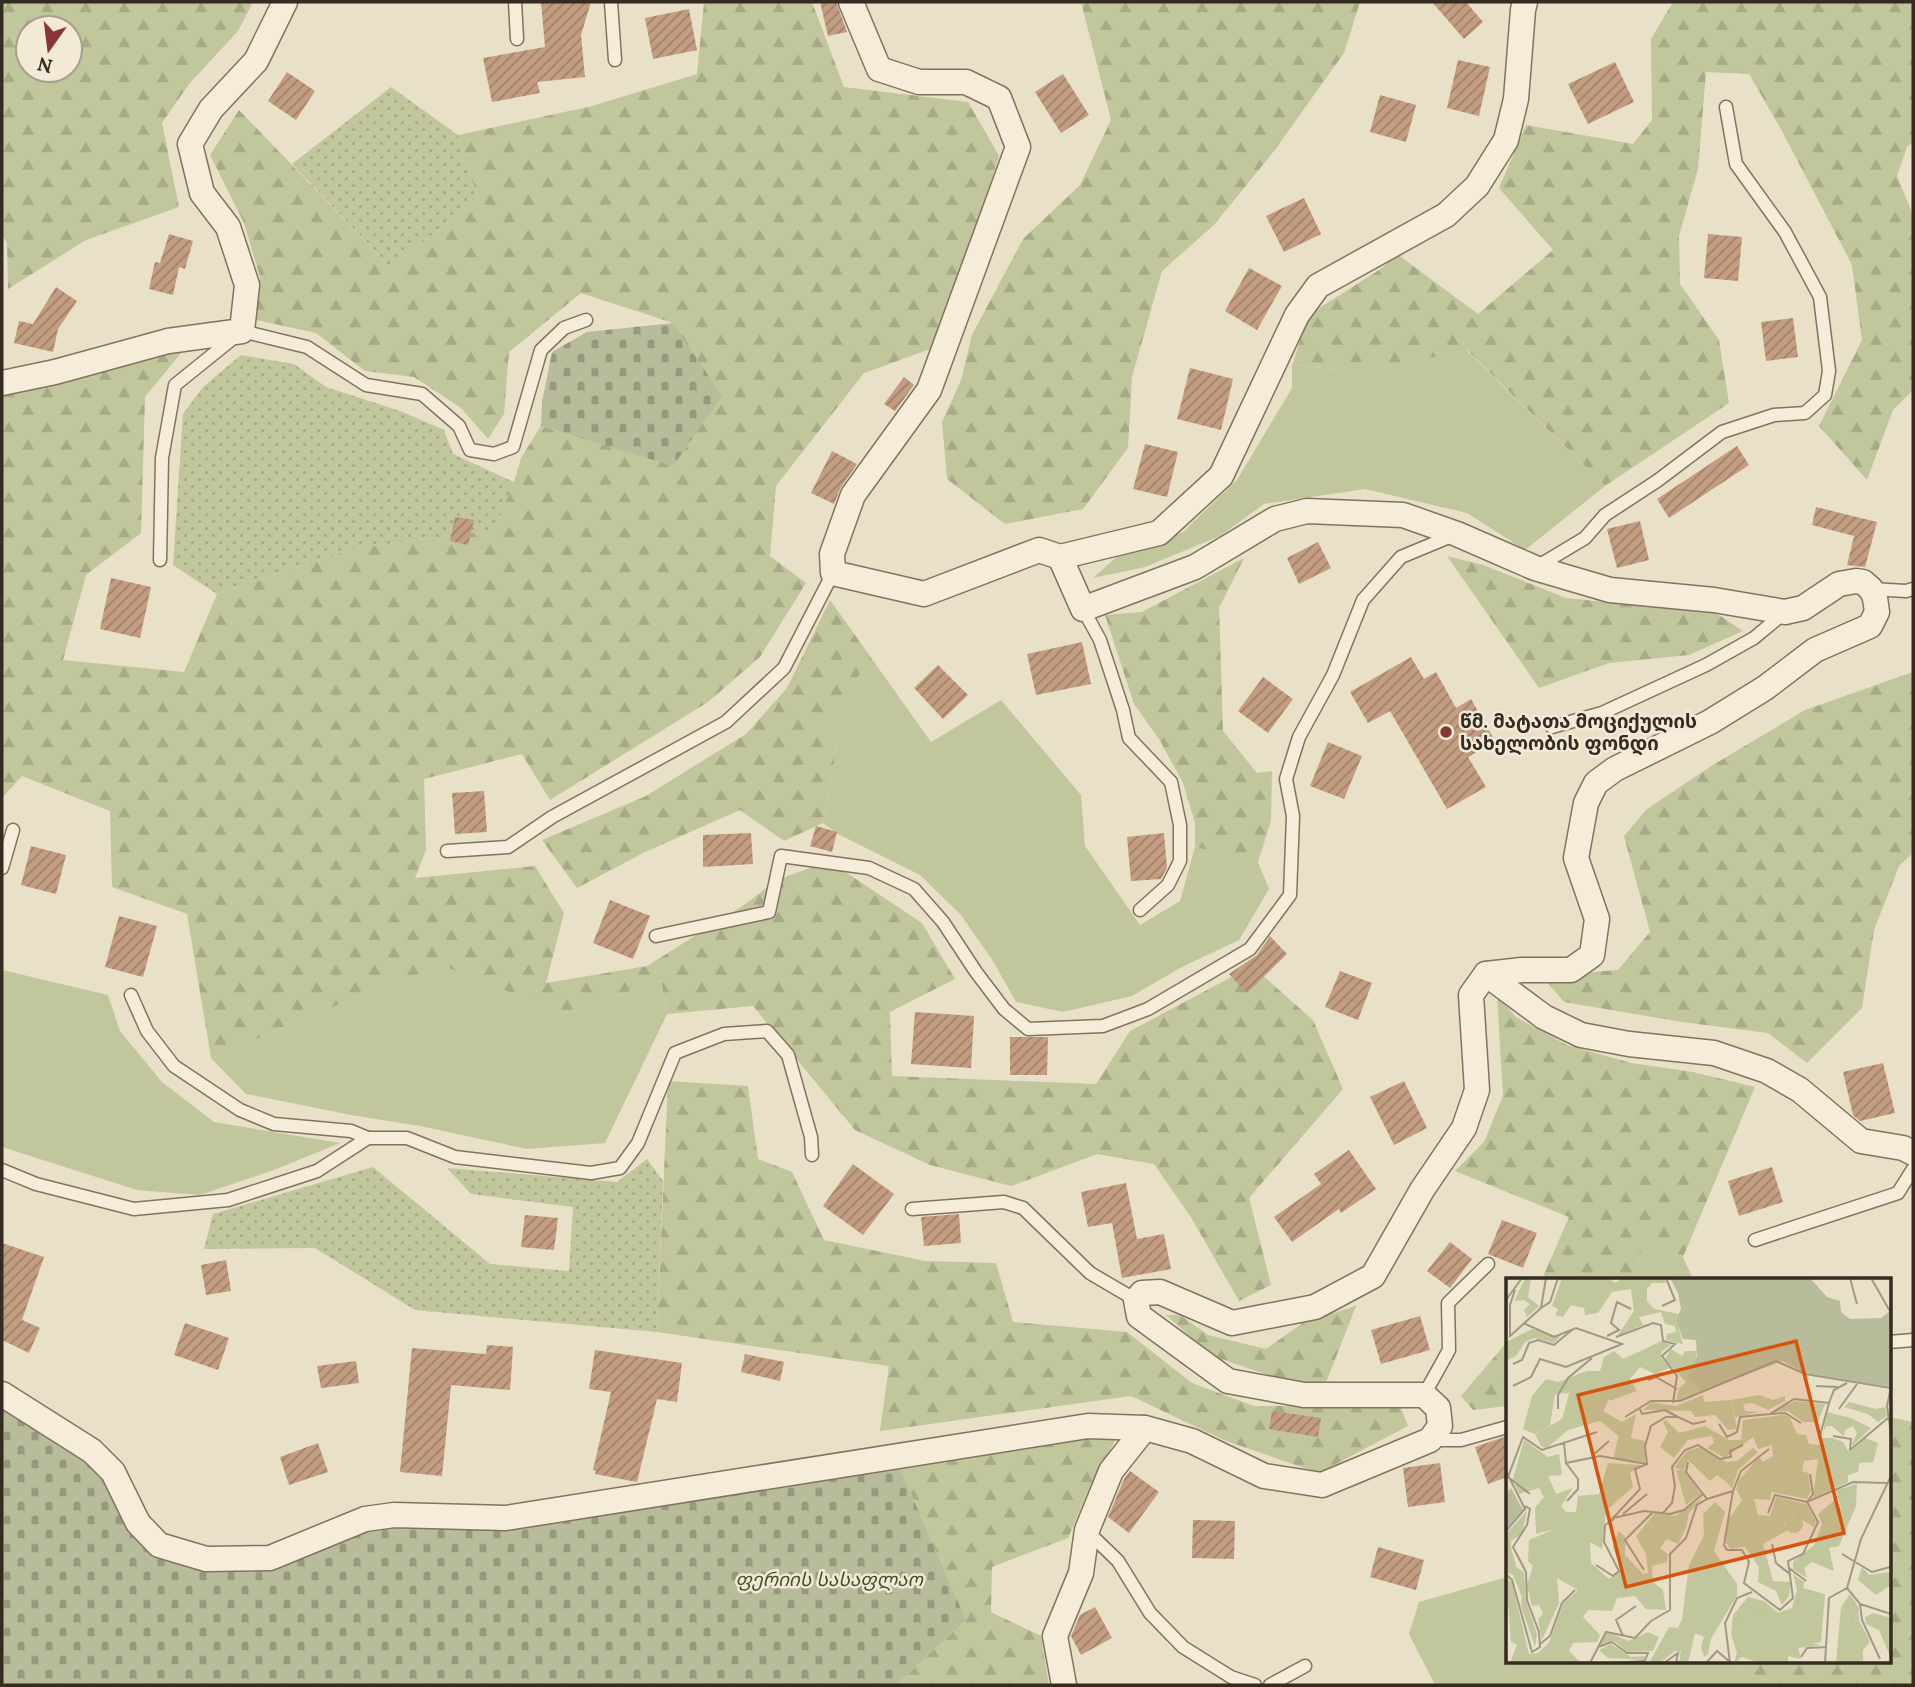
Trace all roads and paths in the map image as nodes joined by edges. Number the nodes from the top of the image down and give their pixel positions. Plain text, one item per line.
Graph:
1 (285, 2) edge
2 (515, 2) edge
3 (611, 2) edge
4 (851, 2) edge
5 (1525, 2) edge
6 (517, 39) dead end
7 (615, 60) dead end
8 (1726, 107) dead end
9 (586, 320) dead end
10 (242, 331) junction
11 (2, 383) edge
12 (1457, 534) junction
13 (1060, 557) junction
14 (160, 560) dead end
15 (1535, 568) junction
16 (833, 573) junction
17 (1871, 589) junction
18 (1913, 589) edge
19 (1083, 609) junction
20 (1784, 612) junction
21 (1552, 727) dead end
22 (13, 830) dead end
23 (447, 851) dead end
24 (2, 868) edge
25 (1140, 910) dead end
26 (656, 936) dead end
27 (1486, 974) junction
28 (131, 995) dead end
29 (368, 1138) junction
30 (1913, 1153) edge
31 (812, 1154) dead end
32 (1913, 1169) edge
33 (2, 1170) edge
34 (912, 1209) dead end
35 (1755, 1240) dead end
36 (1488, 1264) dead end
37 (1136, 1300) junction
38 (1913, 1340) edge
39 (1890, 1342) edge
40 (2, 1394) edge
41 (1424, 1395) junction
42 (1506, 1427) edge
43 (1145, 1428) junction
44 (1430, 1440) junction
45 (1087, 1530) junction
46 (1305, 1666) dead end
47 (1064, 1685) edge
48 (1255, 1685) edge
49 (1270, 1685) edge

1 - 10 street
2 - 6 lane
3 - 7 lane
4 - 16 street
5 - 13 street
8 - 15 lane
9 - 10 lane
10 - 11 street
10 - 14 lane
12 - 15 street
12 - 19 street
12 - 26 lane
13 - 16 street
13 - 19 street
15 - 20 street
16 - 23 lane
17 - 18 lane
17 - 20 street
17 - 27 street
19 - 25 lane
20 - 21 lane
22 - 24 lane
27 - 30 street
27 - 37 street
28 - 29 lane
29 - 31 lane
29 - 33 lane
32 - 35 lane
34 - 37 lane
36 - 41 lane
37 - 41 street
38 - 39 lane
40 - 43 street
41 - 44 street
42 - 44 lane
43 - 44 street
43 - 45 street
45 - 47 street
45 - 48 lane
46 - 49 lane

